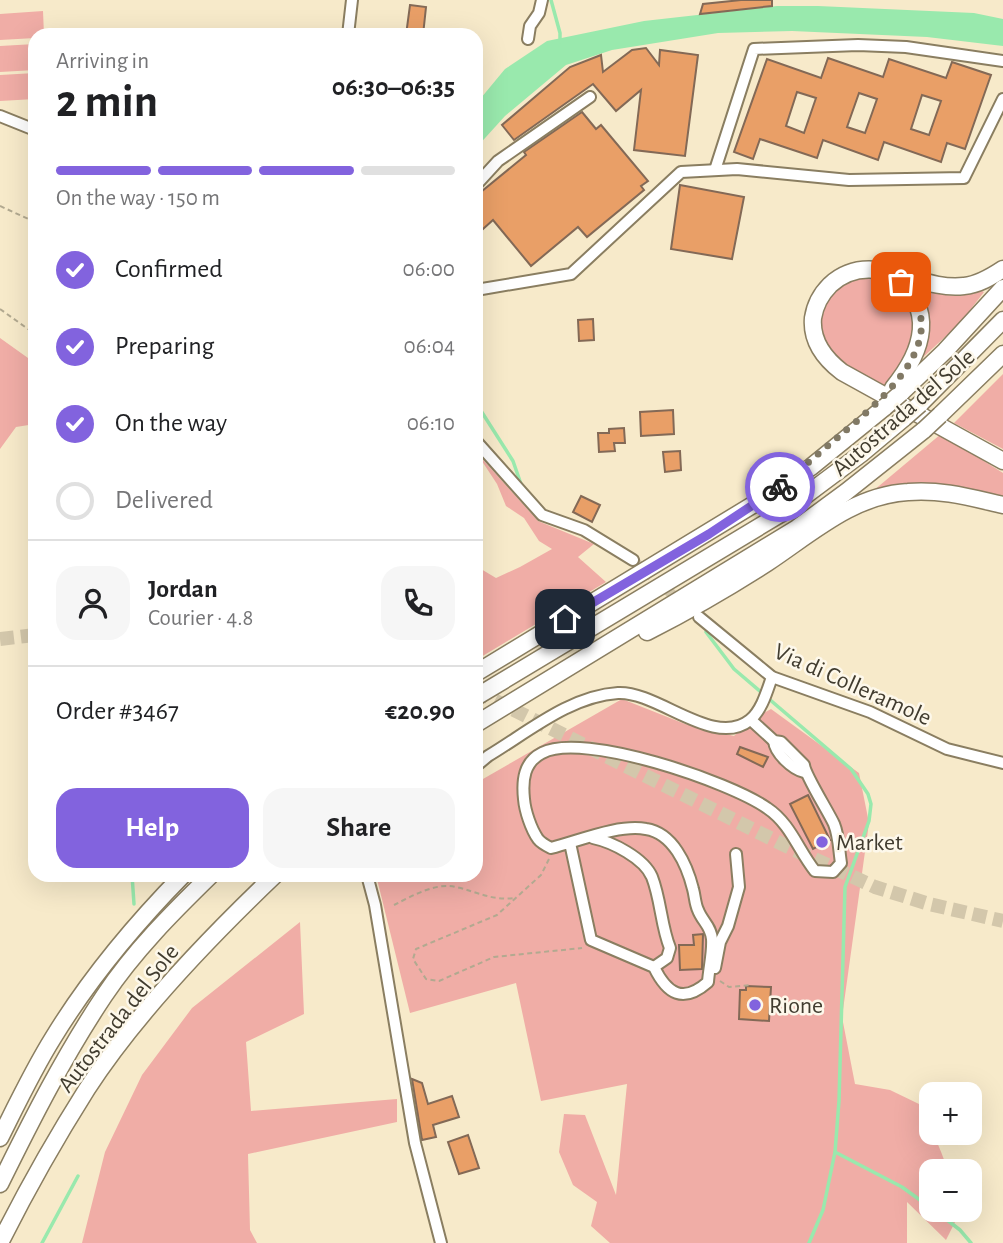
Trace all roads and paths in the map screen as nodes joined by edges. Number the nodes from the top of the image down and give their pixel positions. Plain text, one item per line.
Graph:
1 (352, 0) edge
2 (542, 0) edge
3 (349, 28) edge
4 (528, 39) dead end
5 (1003, 61) edge
6 (590, 97) dead end
7 (1003, 99) edge
8 (0, 116) edge
9 (28, 127) edge
10 (715, 170) junction
11 (483, 177) edge
12 (0, 206) edge
13 (28, 219) edge
14 (1003, 269) edge
15 (889, 272) junction
16 (1003, 288) edge
17 (483, 289) edge
18 (0, 309) edge
19 (1003, 320) edge
20 (28, 329) edge
21 (1003, 354) edge
22 (897, 390) junction
23 (483, 449) edge
24 (1003, 461) edge
25 (1003, 505) edge
26 (633, 561) tunnel mouth
27 (699, 617) dead end
28 (580, 661) junction
29 (483, 669) edge
30 (772, 677) junction
31 (483, 693) edge
32 (483, 720) edge
33 (751, 720) junction
34 (483, 760) edge
35 (1003, 763) edge
36 (593, 838) junction
37 (570, 843) junction
38 (551, 848) junction
39 (736, 854) dead end
40 (176, 882) edge
41 (204, 882) edge
42 (268, 882) edge
43 (369, 882) edge
44 (516, 898) junction
45 (394, 905) dead end
46 (591, 940) junction
47 (654, 967) junction
48 (711, 979) junction
49 (751, 985) dead end
50 (0, 1138) edge
51 (0, 1184) edge
52 (0, 1243) edge
53 (441, 1243) edge

1 - 3 street
2 - 4 street
5 - 10 street
6 - 11 street
7 - 10 street
8 - 9 street
10 - 17 street
12 - 13 path
14 - 15 highway
15 - 22 highway
15 - 24 highway
16 - 22 highway, Autostrada del Sole
18 - 20 path
19 - 31 highway, Autostrada del Sole, bridge
21 - 28 highway, Autostrada del Sole, bridge
22 - 29 highway, Autostrada del Sole, bridge
23 - 26 street
25 - 28 highway
27 - 30 street, Via di Colleramole
28 - 32 highway, Autostrada del Sole
30 - 33 street
30 - 35 street, Via di Colleramole
33 - 34 street
33 - 38 street
36 - 37 street
36 - 47 street
36 - 48 street
37 - 38 street
37 - 46 street
38 - 44 path
39 - 48 street
40 - 50 highway, Autostrada del Sole
41 - 51 highway, Autostrada del Sole
42 - 52 highway, Autostrada del Sole
43 - 53 street
44 - 45 path
44 - 46 path
46 - 47 street
47 - 48 street
48 - 49 path

